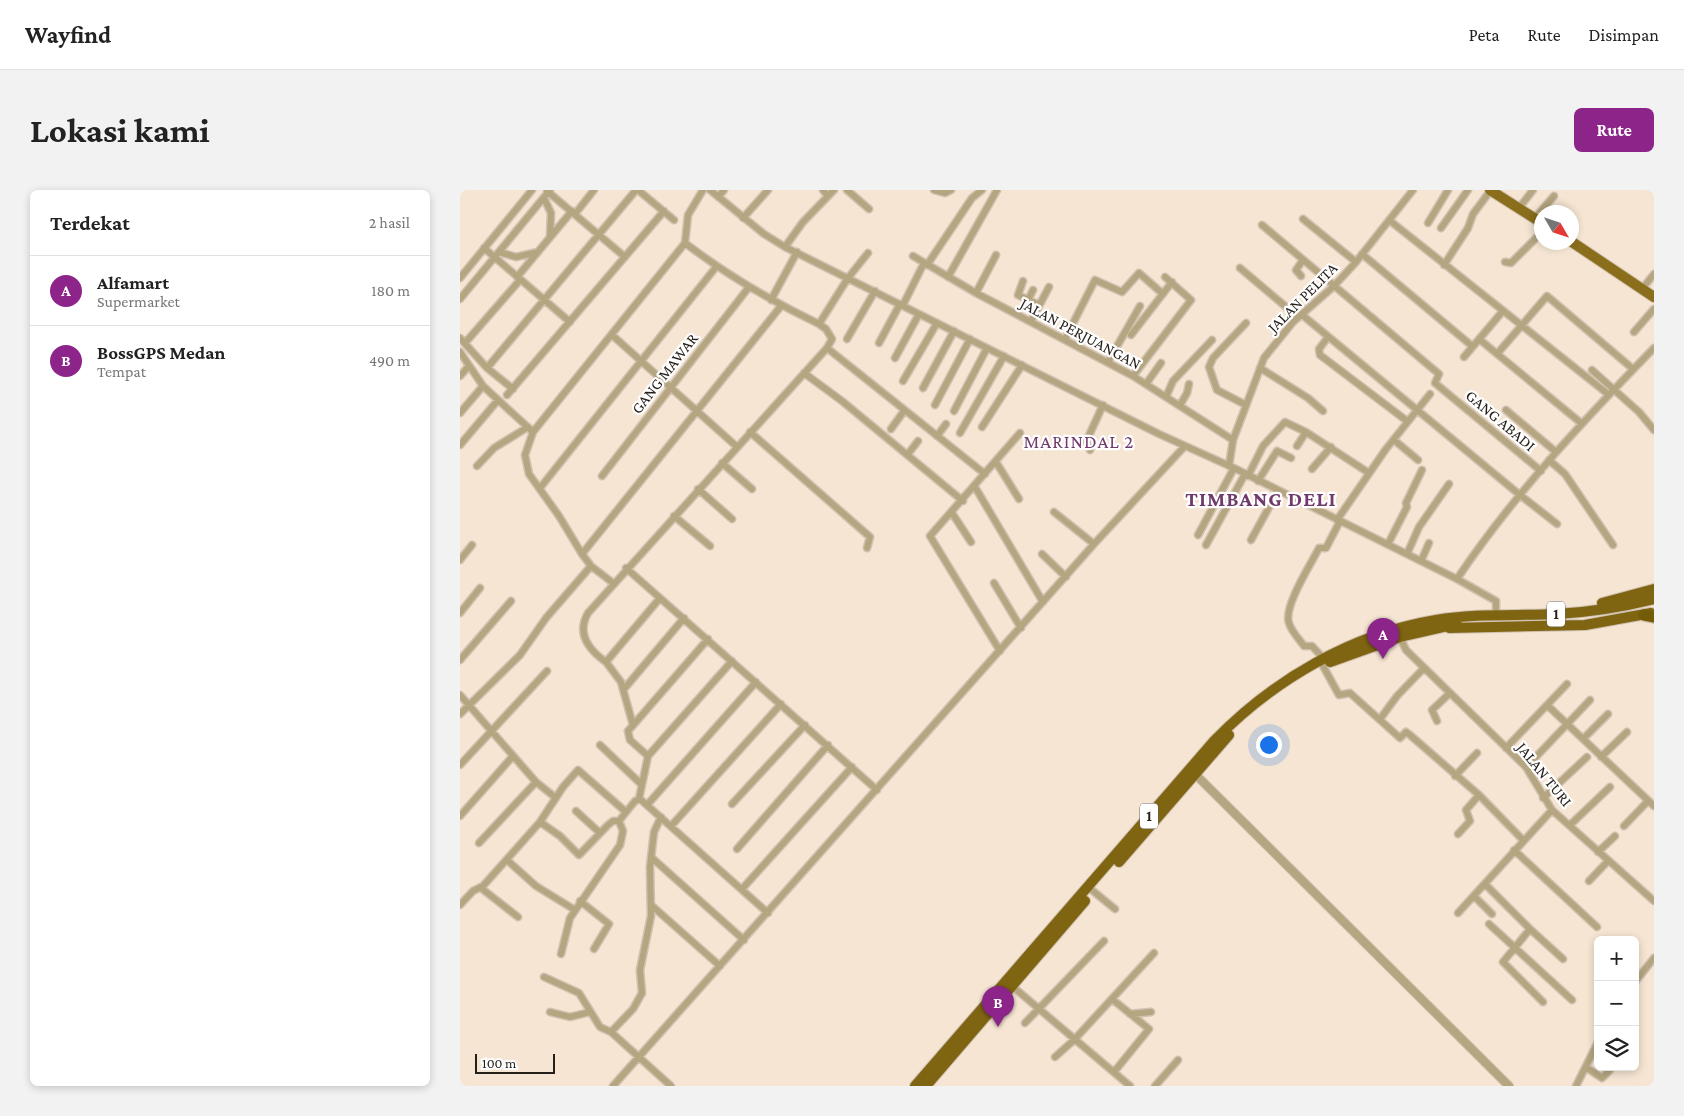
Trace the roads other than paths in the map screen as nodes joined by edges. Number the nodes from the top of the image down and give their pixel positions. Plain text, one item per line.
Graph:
1 (532, 190) edge
2 (594, 190) edge
3 (637, 190) edge
4 (652, 190) edge
5 (703, 190) edge
6 (710, 190) edge
7 (724, 190) edge
8 (768, 190) edge
9 (822, 190) edge
10 (834, 190) edge
11 (847, 190) edge
12 (934, 190) edge
13 (951, 190) edge
14 (982, 190) edge
15 (996, 190) edge
16 (1413, 190) edge
17 (1448, 190) edge
18 (1468, 190) edge
19 (1490, 190) edge
20 (1533, 190) edge
21 (547, 192) edge
22 (1504, 194) edge
23 (828, 196) junction
24 (1554, 196) dead end
25 (647, 197) junction
26 (718, 197) junction
27 (1548, 205) edge
28 (1519, 208) junction
29 (869, 209) dead end
30 (664, 211) junction
31 (573, 212) junction
32 (1534, 217) edge
33 (743, 218) junction
34 (1303, 219) dead end
35 (674, 220) dead end
36 (1389, 220) junction
37 (1428, 223) dead end
38 (1262, 225) dead end
39 (1441, 228) dead end
40 (599, 234) junction
41 (550, 238) junction
42 (1534, 240) edge
43 (685, 243) junction
44 (785, 247) junction
45 (1579, 247) edge
46 (484, 248) junction
47 (538, 252) junction
48 (797, 252) junction
49 (868, 253) dead end
50 (497, 254) junction
51 (1362, 254) junction
52 (996, 255) dead end
53 (913, 256) dead end
54 (625, 257) junction
55 (1303, 260) junction
56 (1356, 262) junction
57 (1505, 262) dead end
58 (926, 264) junction
59 (1444, 265) junction
60 (716, 267) junction
61 (1240, 268) dead end
62 (1654, 274) edge
63 (1302, 276) dead end
64 (948, 277) junction
65 (1165, 277) dead end
66 (460, 278) edge
67 (519, 278) junction
68 (848, 278) junction
69 (1023, 281) dead end
70 (1172, 282) junction
71 (1048, 286) dead end
72 (1334, 286) junction
73 (749, 287) junction
74 (1258, 289) dead end
75 (1642, 289) junction
76 (1034, 290) dead end
77 (875, 291) junction
78 (976, 293) junction
79 (1163, 294) junction
80 (1654, 297) edge
81 (460, 299) edge
82 (771, 300) junction
83 (1028, 300) junction
84 (544, 301) junction
85 (902, 304) junction
86 (781, 306) junction
87 (1039, 306) junction
88 (1140, 306) dead end
89 (1654, 308) edge
90 (1502, 312) junction
91 (919, 314) junction
92 (1132, 317) junction
93 (1298, 317) junction
94 (1031, 321) junction
95 (570, 322) junction
96 (1142, 322) junction
97 (937, 323) junction
98 (1246, 323) dead end
99 (819, 324) junction
100 (1520, 326) junction
101 (954, 331) junction
102 (1634, 332) dead end
103 (612, 335) junction
104 (1131, 335) dead end
105 (1328, 336) junction
106 (847, 339) dead end
107 (970, 339) junction
108 (1065, 339) junction
109 (1479, 339) junction
110 (1212, 340) dead end
111 (463, 341) edge
112 (879, 343) dead end
113 (1472, 346) junction
114 (827, 348) junction
115 (987, 348) junction
116 (1654, 348) edge
117 (460, 352) edge
118 (1497, 354) junction
119 (1004, 356) junction
120 (1464, 357) dead end
121 (895, 358) dead end
122 (641, 361) junction
123 (1108, 362) junction
124 (1161, 363) dead end
125 (1022, 366) junction
126 (468, 368) junction
127 (487, 368) junction
128 (1260, 368) junction
129 (1633, 369) junction
130 (1592, 370) dead end
131 (804, 373) junction
132 (460, 376) edge
133 (1134, 376) junction
134 (904, 381) dead end
135 (1146, 384) junction
136 (1189, 384) dead end
137 (483, 386) junction
138 (671, 386) junction
139 (923, 388) dead end
140 (1614, 388) junction
141 (513, 389) junction
142 (1430, 394) dead end
143 (1608, 394) junction
144 (507, 395) dead end
145 (1166, 397) junction
146 (498, 400) junction
147 (935, 405) dead end
148 (1180, 405) junction
149 (1246, 405) junction
150 (1102, 406) junction
151 (698, 410) junction
152 (1416, 410) junction
153 (1506, 410) dead end
154 (904, 411) junction
155 (954, 411) dead end
156 (1323, 411) dead end
157 (460, 413) edge
158 (1407, 421) junction
159 (1582, 423) junction
160 (946, 424) dead end
161 (982, 427) dead end
162 (530, 429) junction
163 (891, 429) dead end
164 (1654, 430) edge
165 (750, 432) junction
166 (1306, 432) junction
167 (1020, 433) dead end
168 (960, 434) dead end
169 (937, 436) junction
170 (1233, 440) junction
171 (1394, 440) junction
172 (918, 441) dead end
173 (460, 445) edge
174 (736, 446) junction
175 (1184, 446) junction
176 (1297, 446) dead end
177 (1331, 447) junction
178 (1090, 450) dead end
179 (1556, 452) junction
180 (908, 454) junction
181 (1291, 458) dead end
182 (1418, 460) dead end
183 (1549, 460) junction
184 (722, 462) junction
185 (996, 462) junction
186 (477, 466) dead end
187 (1232, 467) junction
188 (1312, 469) dead end
189 (1422, 470) dead end
190 (1541, 470) junction
191 (1369, 473) junction
192 (985, 474) junction
193 (1247, 475) junction
194 (602, 476) dead end
195 (1258, 482) junction
196 (1449, 484) dead end
197 (975, 487) junction
198 (540, 488) junction
199 (698, 489) junction
200 (752, 489) dead end
201 (1278, 491) junction
202 (1520, 495) junction
203 (1019, 499) dead end
204 (963, 502) junction
205 (1054, 512) dead end
206 (952, 513) junction
207 (674, 516) junction
208 (732, 519) dead end
209 (1338, 521) junction
210 (1558, 524) dead end
211 (1198, 536) dead end
212 (1251, 540) dead end
213 (971, 542) dead end
214 (1429, 542) dead end
215 (1094, 544) junction
216 (1388, 544) junction
217 (472, 545) dead end
218 (1206, 545) dead end
219 (1613, 545) dead end
220 (710, 546) dead end
221 (867, 548) dead end
222 (582, 554) junction
223 (1042, 554) dead end
224 (1407, 554) junction
225 (460, 560) edge
226 (1420, 561) junction
227 (591, 566) junction
228 (626, 568) junction
229 (1066, 577) junction
230 (1457, 579) junction
231 (613, 583) junction
232 (994, 583) dead end
233 (480, 588) dead end
234 (1654, 589) edge
235 (660, 598) junction
236 (1654, 599) edge
237 (511, 601) dead end
238 (1043, 602) junction
239 (1654, 606) edge
240 (1496, 609) junction
241 (460, 613) edge
242 (1650, 614) edge
243 (684, 618) junction
244 (1456, 621) junction
245 (1437, 624) junction
246 (1021, 628) junction
247 (1400, 637) junction
248 (708, 639) junction
249 (1000, 651) junction
250 (460, 660) edge
251 (732, 661) junction
252 (606, 662) junction
253 (1323, 663) junction
254 (1424, 668) junction
255 (548, 671) dead end
256 (756, 682) junction
257 (1567, 684) dead end
258 (624, 689) junction
259 (1450, 693) junction
260 (460, 695) edge
261 (1590, 700) dead end
262 (781, 704) junction
263 (468, 705) junction
264 (1547, 706) junction
265 (460, 714) edge
266 (1608, 714) dead end
267 (1380, 719) junction
268 (1437, 721) dead end
269 (1566, 724) junction
270 (633, 725) junction
271 (805, 725) junction
272 (491, 731) junction
273 (1626, 732) dead end
274 (1583, 739) junction
275 (600, 745) dead end
276 (828, 745) junction
277 (1506, 748) junction
278 (1477, 753) dead end
279 (513, 756) junction
280 (648, 756) junction
281 (1587, 757) dead end
282 (1601, 757) junction
283 (1533, 760) dead end
284 (460, 764) edge
285 (852, 767) junction
286 (1195, 774) junction
287 (1455, 776) junction
288 (536, 782) junction
289 (641, 784) junction
290 (1610, 787) dead end
291 (877, 790) junction
292 (1479, 795) junction
293 (556, 798) junction
294 (1543, 798) junction
295 (639, 799) junction
296 (1648, 801) junction
297 (732, 804) dead end
298 (647, 805) junction
299 (1654, 806) edge
300 (1552, 810) junction
301 (576, 811) dead end
302 (626, 812) junction
303 (460, 816) edge
304 (661, 817) junction
305 (619, 820) junction
306 (540, 822) junction
307 (672, 825) junction
308 (1570, 825) junction
309 (1624, 826) dead end
310 (600, 833) junction
311 (1458, 834) dead end
312 (1614, 836) dead end
313 (1523, 840) junction
314 (479, 843) dead end
315 (737, 849) dead end
316 (1514, 850) junction
317 (1598, 852) junction
318 (651, 857) junction
319 (507, 860) junction
320 (1608, 861) junction
321 (1589, 881) dead end
322 (1485, 884) junction
323 (481, 888) junction
324 (742, 889) junction
325 (1093, 891) junction
326 (1474, 896) junction
327 (580, 901) junction
328 (1654, 901) edge
329 (460, 905) edge
330 (651, 905) junction
331 (1115, 909) dead end
332 (575, 910) junction
333 (768, 913) junction
334 (1458, 913) dead end
335 (1492, 914) dead end
336 (518, 917) dead end
337 (1488, 924) dead end
338 (1597, 927) dead end
339 (1530, 929) junction
340 (744, 940) junction
341 (1104, 941) dead end
342 (1514, 947) junction
343 (594, 949) dead end
344 (1154, 953) dead end
345 (561, 954) dead end
346 (1654, 958) edge
347 (1563, 959) dead end
348 (720, 966) junction
349 (544, 976) dead end
350 (1636, 981) edge
351 (1012, 986) junction
352 (1112, 999) junction
353 (1572, 1000) dead end
354 (1543, 1002) dead end
355 (1038, 1010) junction
356 (550, 1012) dead end
357 (590, 1012) junction
358 (1151, 1012) dead end
359 (1130, 1014) junction
360 (1025, 1023) dead end
361 (610, 1032) junction
362 (1074, 1040) junction
363 (1594, 1051) edge
364 (639, 1057) junction
365 (1055, 1057) dead end
366 (1178, 1060) dead end
367 (1587, 1068) junction
368 (1609, 1071) edge
369 (1114, 1072) junction
370 (613, 1086) edge
371 (671, 1086) edge
372 (915, 1086) edge
373 (926, 1086) edge
374 (1130, 1086) edge
375 (1155, 1086) edge
376 (1509, 1086) edge
377 (1576, 1086) edge

1 - 46 street
2 - 31 street
3 - 25 street
3 - 40 street
4 - 25 street
5 - 43 street
6 - 26 street
7 - 26 street
8 - 33 street
9 - 23 street
10 - 23 street
11 - 29 street
12 - 13 street
14 - 58 street
15 - 64 street
16 - 36 street, JALAN PELITA
17 - 37 street
18 - 39 street
19 - 22 main road
19 - 59 street
20 - 28 street
21 - 31 street
21 - 41 street
21 - 50 street
22 - 28 main road
23 - 44 street
24 - 27 street
25 - 30 street
26 - 33 street
28 - 32 main road
30 - 35 street
30 - 54 street
31 - 40 street
31 - 41 street
33 - 44 street
34 - 56 street
36 - 51 street, JALAN PELITA
36 - 59 street
38 - 55 street
40 - 54 street
40 - 84 street
41 - 47 street
42 - 57 street
43 - 60 street
43 - 103 street
44 - 48 street
45 - 75 main road
46 - 50 street
46 - 66 street
47 - 50 street
47 - 67 street
48 - 68 street
48 - 82 street
49 - 68 street
50 - 67 street
50 - 81 street
51 - 56 street, JALAN PELITA
51 - 113 street
52 - 78 street
53 - 58 street, JALAN PERJUANGAN
54 - 95 street
55 - 63 street
55 - 72 street
56 - 72 street, JALAN PELITA
58 - 64 street, JALAN PERJUANGAN
58 - 85 street
59 - 90 street
60 - 73 street
60 - 122 street
61 - 93 street
62 - 75 street
64 - 78 street, JALAN PERJUANGAN
65 - 70 street
67 - 84 street
67 - 111 street
68 - 77 street
68 - 99 street
69 - 83 street
70 - 79 street
70 - 133 street
71 - 87 street
72 - 93 street, JALAN PELITA
72 - 190 street, GANG ABADI
73 - 82 street
73 - 138 street, GANG MAWAR
74 - 93 street
75 - 80 main road
76 - 83 street
77 - 85 street
77 - 106 street
78 - 94 street, JALAN PERJUANGAN
79 - 96 street
79 - 108 street
82 - 86 street
83 - 87 street
84 - 95 street
84 - 127 street
85 - 91 street
85 - 112 street
86 - 99 street
86 - 151 street
87 - 94 street
88 - 92 street
89 - 102 street
90 - 100 street
90 - 109 street
91 - 97 street
91 - 121 street
92 - 96 street
92 - 123 street
93 - 105 street
93 - 128 street, JALAN PELITA
94 - 108 street, JALAN PERJUANGAN
95 - 141 street
96 - 104 street
97 - 101 street
97 - 134 street
98 - 149 street
99 - 114 street
100 - 118 street
100 - 129 street
100 - 143 street
101 - 107 street
101 - 139 street
103 - 122 street
103 - 162 street
105 - 152 street
105 - 158 street
107 - 115 street
107 - 147 street
108 - 123 street, JALAN PERJUANGAN
109 - 113 street
109 - 118 street
110 - 145 street
111 - 127 street
113 - 120 street
114 - 131 street
114 - 154 street
115 - 119 street
115 - 155 street
116 - 129 street
117 - 126 street
118 - 159 street
119 - 125 street
119 - 168 street
122 - 138 street
122 - 198 street
123 - 133 street, JALAN PERJUANGAN
124 - 135 street
125 - 150 street
125 - 161 street
126 - 132 street
126 - 137 street
127 - 141 street
128 - 149 street, JALAN PELITA
128 - 156 street
129 - 140 street
130 - 140 street
131 - 165 street
131 - 180 street
133 - 135 street, JALAN PERJUANGAN
135 - 145 street, JALAN PERJUANGAN
136 - 148 street
137 - 146 street
137 - 157 street
138 - 151 street
138 - 194 street, GANG MAWAR
140 - 143 street
140 - 164 street
141 - 144 street
142 - 152 street
143 - 159 street
145 - 148 street, JALAN PERJUANGAN
146 - 162 street
146 - 173 street
148 - 170 street, JALAN PERJUANGAN
149 - 170 street, JALAN PELITA
150 - 175 street
150 - 178 street
151 - 174 street
151 - 222 street
152 - 158 street
152 - 202 street
153 - 179 street
154 - 163 street
154 - 169 street
158 - 171 street
159 - 179 street
160 - 169 street
162 - 186 street
162 - 198 street
165 - 174 street
165 - 221 street
166 - 176 street
166 - 177 street
166 - 193 street
167 - 185 street
169 - 192 street
170 - 187 street, JALAN PELITA
171 - 182 street
171 - 191 street
172 - 180 street
174 - 184 street
175 - 187 street
175 - 215 street
177 - 188 street
177 - 191 street
179 - 183 street
180 - 204 street
181 - 195 street
183 - 190 street
183 - 219 street
184 - 199 street
184 - 200 street
185 - 192 street
185 - 203 street
187 - 193 street
187 - 211 street
189 - 216 street
190 - 202 street
191 - 209 street
192 - 197 street
193 - 195 street
193 - 218 street
195 - 201 street
196 - 224 street
197 - 204 street
197 - 238 street
198 - 222 street
199 - 207 street
199 - 208 street
201 - 209 street
201 - 212 street
202 - 210 street
202 - 230 street
204 - 206 street
205 - 215 street
206 - 213 street
206 - 249 street
207 - 220 street
207 - 228 street
209 - 216 street
209 - 253 street
214 - 226 street
215 - 229 street
216 - 224 street
217 - 225 street
222 - 227 street
223 - 229 street
224 - 226 street
226 - 230 street
227 - 231 street
227 - 263 street
228 - 231 street
228 - 235 street
229 - 238 street
230 - 240 street
231 - 252 street
232 - 246 street
233 - 241 street
234 - 240 highway
235 - 243 street
235 - 252 street
236 - 244 highway, 1
237 - 250 street
238 - 246 street
239 - 244 highway, 1
240 - 245 highway
242 - 245 highway
243 - 248 street
243 - 258 street
244 - 245 highway, 1
245 - 247 highway, 1
245 - 253 highway, 1
246 - 249 street
247 - 253 highway, 1
247 - 254 street, JALAN TURI
248 - 251 street
248 - 270 street
249 - 291 street
251 - 256 street
251 - 280 street
252 - 258 street
253 - 267 street
253 - 286 highway, 1
253 - 372 highway, 1
254 - 259 street, JALAN TURI
254 - 267 street
255 - 272 street
256 - 262 street
256 - 298 street
257 - 264 street
258 - 270 street
259 - 268 street
259 - 277 street, JALAN TURI
260 - 263 street
261 - 269 street
262 - 271 street
262 - 307 street
263 - 265 street
263 - 272 street
264 - 269 street
264 - 277 street
266 - 274 street
267 - 287 street
269 - 274 street
269 - 283 street
270 - 280 street
271 - 276 street
271 - 297 street
272 - 279 street
272 - 284 street
273 - 282 street
274 - 282 street
275 - 289 street
276 - 285 street
276 - 315 street
277 - 294 street, JALAN TURI
278 - 287 street
279 - 288 street
279 - 303 street
280 - 289 street
281 - 294 street
282 - 296 street
285 - 291 street
285 - 324 street
286 - 325 highway, 1
286 - 376 street
287 - 292 street
288 - 293 street
288 - 314 street
289 - 295 street
290 - 308 street
291 - 333 street
292 - 311 street
292 - 313 street
293 - 302 street
293 - 306 street
294 - 300 street, JALAN TURI
295 - 298 street
295 - 302 street
296 - 299 street
296 - 309 street
298 - 304 street
300 - 308 street, JALAN TURI
300 - 313 street
301 - 310 street
302 - 305 street
304 - 307 street
304 - 318 street
305 - 310 street
305 - 327 street
306 - 310 street
306 - 319 street
307 - 324 street
308 - 317 street, JALAN TURI
312 - 317 street
313 - 316 street
316 - 322 street
316 - 338 street
317 - 320 street, JALAN TURI
318 - 330 street
318 - 340 street
319 - 323 street
319 - 332 street
320 - 321 street
320 - 328 street, JALAN TURI
322 - 326 street
322 - 339 street
323 - 329 street
323 - 336 street
324 - 333 street
325 - 331 street
325 - 351 highway, 1
326 - 334 street
326 - 335 street
327 - 332 street
327 - 343 street
330 - 348 street
330 - 361 street
332 - 345 street
333 - 340 street
337 - 342 street
339 - 342 street
339 - 347 street
340 - 348 street
341 - 355 street
342 - 353 street
342 - 354 street
344 - 352 street
346 - 350 street
348 - 364 street
349 - 357 street
351 - 355 street
351 - 373 highway, 1
352 - 359 street
352 - 362 street
355 - 360 street
355 - 362 street
356 - 357 street
357 - 361 street
358 - 359 street
359 - 369 street
361 - 364 street
362 - 365 street
362 - 369 street
363 - 367 street
364 - 370 street
364 - 371 street
366 - 375 street
367 - 368 street
367 - 377 street
369 - 374 street

